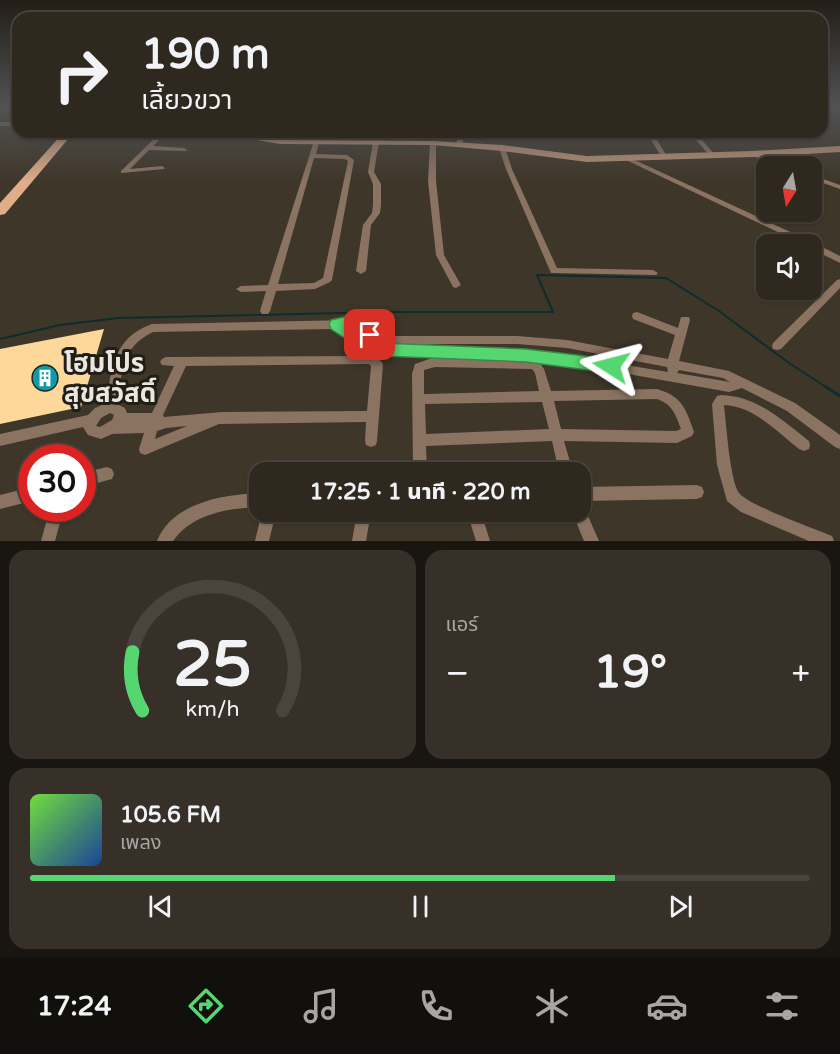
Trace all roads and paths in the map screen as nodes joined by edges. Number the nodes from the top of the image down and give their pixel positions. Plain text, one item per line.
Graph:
1 (62, 138) edge
2 (63, 138) edge
3 (158, 138) edge
4 (256, 138) edge
5 (461, 138) edge
6 (652, 138) edge
7 (698, 138) edge
8 (703, 138) edge
9 (316, 142) junction
10 (376, 142) junction
11 (433, 143) junction
12 (459, 145) junction
13 (148, 148) junction
14 (502, 148) junction
15 (840, 149) edge
16 (184, 150) dead end
17 (714, 153) junction
18 (752, 154) junction
19 (312, 156) junction
20 (757, 156) edge
21 (626, 158) junction
22 (665, 158) junction
23 (162, 168) dead end
24 (822, 181) edge
25 (840, 187) edge
26 (0, 195) edge
27 (0, 211) edge
28 (787, 234) edge
29 (822, 251) edge
30 (840, 260) edge
31 (361, 271) dead end
32 (653, 273) dead end
33 (840, 282) edge
34 (456, 285) dead end
35 (272, 288) junction
36 (241, 289) dead end
37 (265, 311) dead end
38 (637, 316) dead end
39 (685, 320) dead end
40 (681, 333) junction
41 (517, 340) junction
42 (382, 345) junction
43 (777, 346) dead end
44 (580, 347) junction
45 (526, 355) junction
46 (580, 361) junction
47 (165, 362) dead end
48 (182, 362) junction
49 (672, 365) junction
50 (713, 372) junction
51 (675, 378) junction
52 (743, 383) junction
53 (715, 385) junction
54 (546, 396) junction
55 (418, 399) junction
56 (111, 407) junction
57 (374, 416) junction
58 (222, 418) junction
59 (91, 420) junction
60 (158, 422) junction
61 (116, 423) junction
62 (556, 435) junction
63 (0, 440) edge
64 (419, 440) junction
65 (371, 441) dead end
66 (840, 443) edge
67 (804, 445) dead end
68 (420, 462) edge
69 (563, 462) edge
70 (107, 474) dead end
71 (96, 477) edge
72 (697, 492) dead end
73 (591, 494) edge
74 (18, 498) edge
75 (249, 500) edge
76 (0, 502) edge
77 (53, 522) edge
78 (267, 522) edge
79 (362, 522) edge
80 (477, 522) edge
81 (583, 522) edge
82 (48, 541) edge
83 (164, 541) edge
84 (262, 541) edge
85 (359, 541) edge
86 (483, 541) edge
87 (592, 541) edge
88 (827, 541) edge

1 - 26 main road
2 - 27 main road
3 - 13 street
4 - 9 street
5 - 12 street
6 - 22 street
7 - 17 street
8 - 17 street
9 - 10 street
9 - 19 street
10 - 11 street
10 - 31 street
11 - 12 street
11 - 34 street
12 - 14 street
13 - 16 street
13 - 23 street
14 - 21 street
14 - 32 street
15 - 18 street
17 - 18 street
17 - 22 street
18 - 20 street
19 - 35 street
19 - 35 street
21 - 22 street
21 - 28 street
24 - 25 street
29 - 30 street
33 - 43 street
35 - 36 street
35 - 37 street
38 - 40 street
39 - 40 street
40 - 49 street
41 - 42 street
41 - 44 street
41 - 45 street
42 - 45 street
42 - 56 street
44 - 46 street
44 - 49 street
45 - 46 street
46 - 51 street
47 - 48 street
48 - 57 street
48 - 60 street
49 - 50 street
49 - 51 street
50 - 52 street
50 - 53 street
51 - 53 street
52 - 53 street
52 - 66 street
54 - 55 street
54 - 55 street
54 - 62 street
54 - 62 street
55 - 64 street
56 - 59 street
56 - 61 street
57 - 58 street
57 - 65 street
58 - 60 street
58 - 60 street
59 - 61 street
59 - 63 street
60 - 61 street
62 - 64 street
62 - 69 street
64 - 68 street
67 - 88 street
70 - 71 street
72 - 73 street
74 - 76 street
75 - 83 street
77 - 82 street
78 - 84 street
79 - 85 street
80 - 86 street
81 - 87 street

